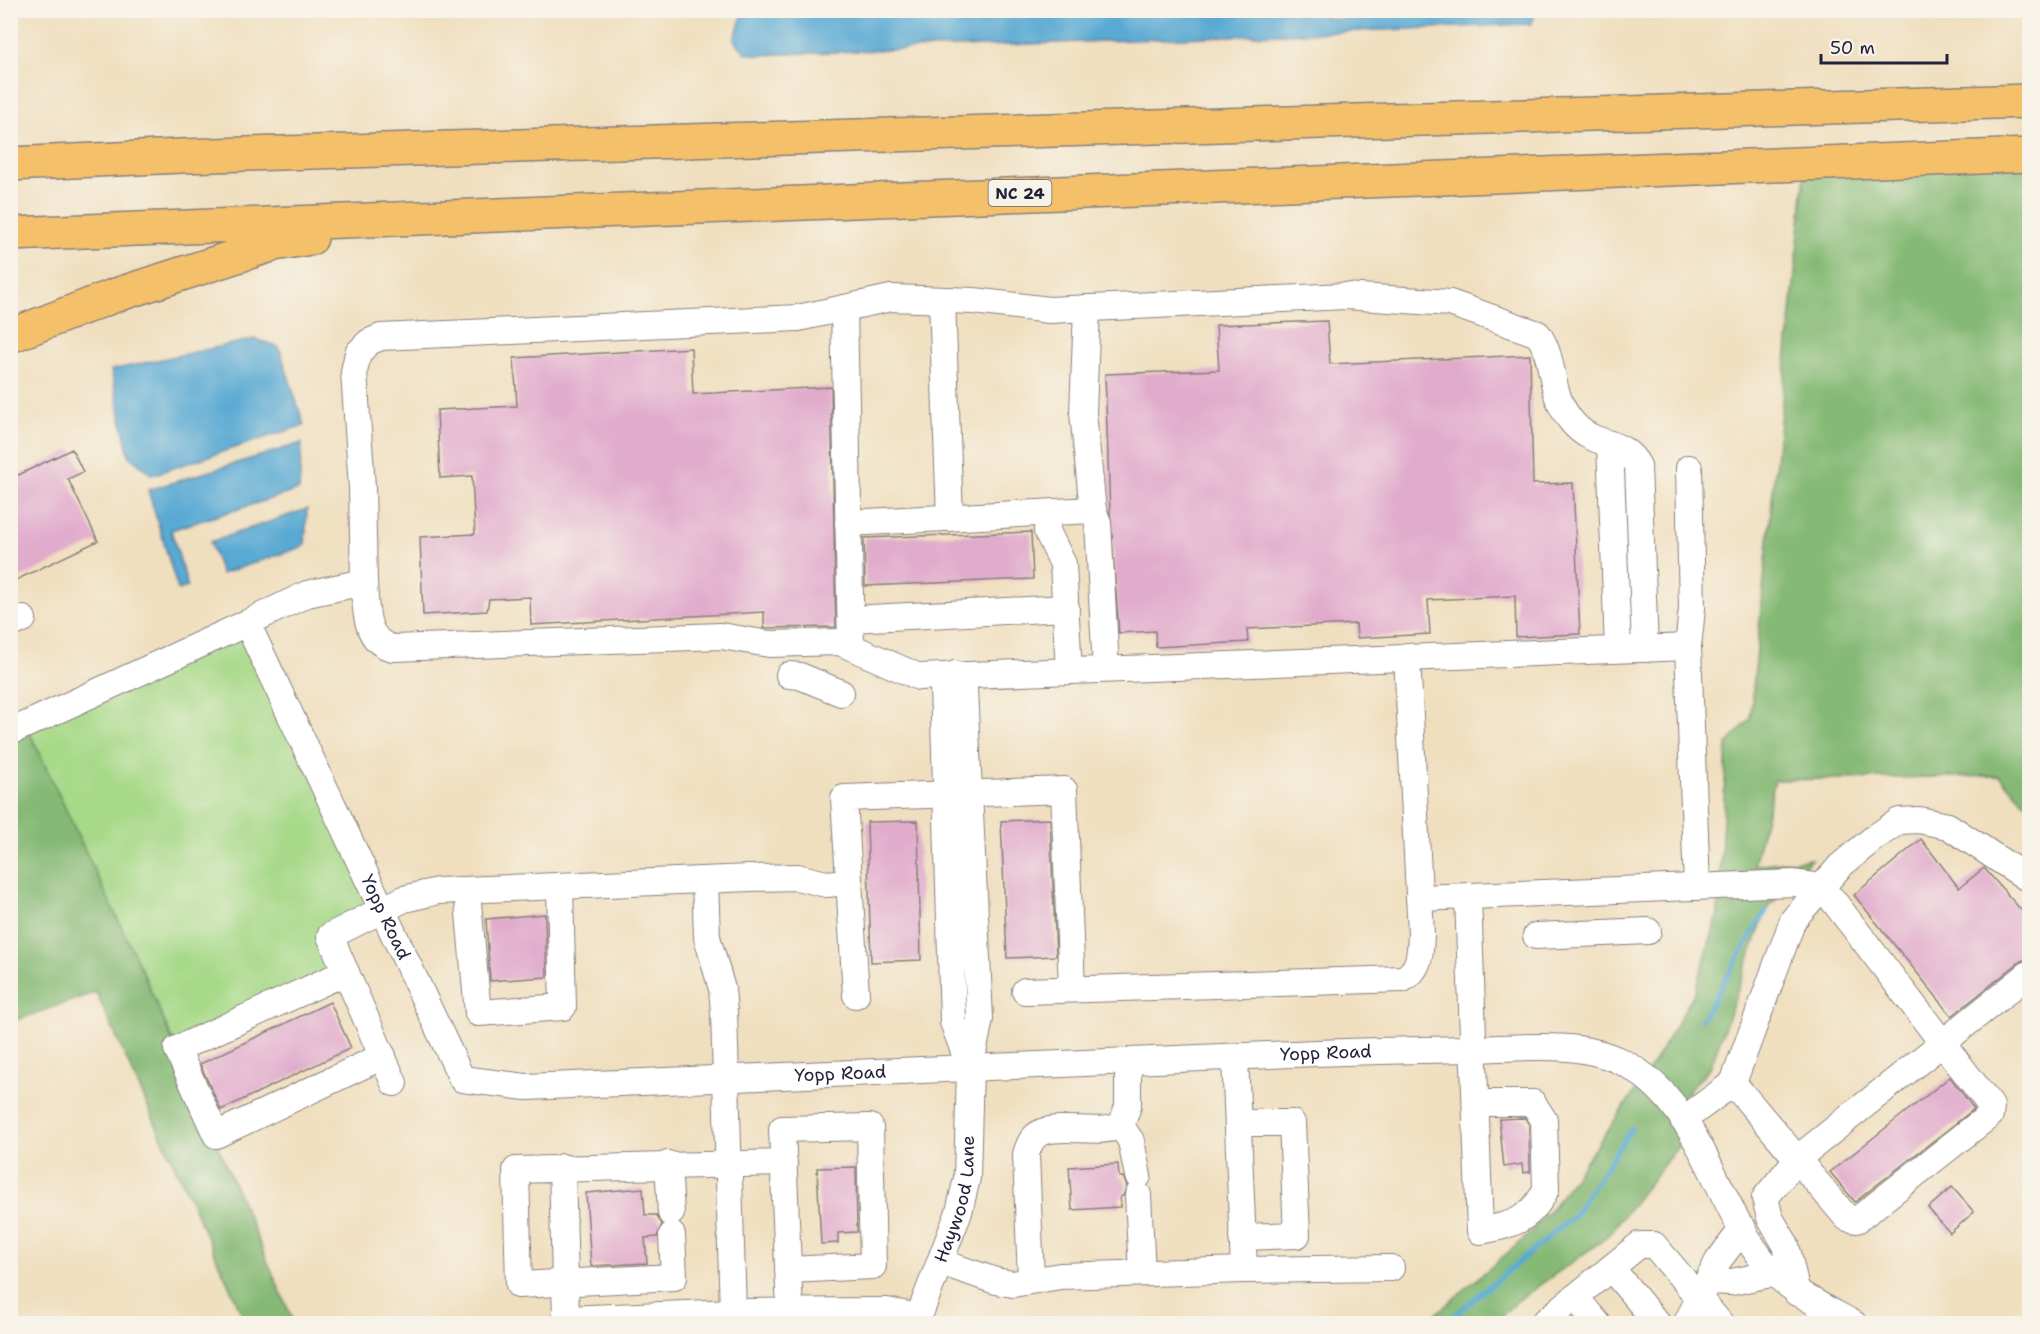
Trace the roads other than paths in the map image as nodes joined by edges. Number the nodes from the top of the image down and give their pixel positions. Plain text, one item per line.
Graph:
1 (2030, 101) edge
2 (10, 148) edge
3 (2030, 155) edge
4 (181, 156) junction
5 (10, 164) edge
6 (441, 216) junction
7 (10, 234) edge
8 (942, 300) junction
9 (844, 308) junction
10 (1087, 308) junction
11 (10, 336) edge
12 (1610, 444) junction
13 (1689, 468) dead end
14 (1093, 510) junction
15 (1048, 513) junction
16 (950, 518) junction
17 (849, 523) junction
18 (364, 582) junction
19 (1066, 608) junction
20 (851, 619) junction
21 (247, 624) junction
22 (851, 647) junction
23 (1688, 647) junction
24 (1645, 648) junction
25 (1618, 649) junction
26 (1407, 656) junction
27 (1106, 669) junction
28 (1069, 670) junction
29 (955, 674) junction
30 (789, 675) dead end
31 (841, 693) dead end
32 (10, 732) edge
33 (958, 795) junction
34 (705, 880) junction
35 (2030, 880) edge
36 (849, 882) junction
37 (561, 887) junction
38 (1697, 887) junction
39 (1818, 889) junction
40 (466, 891) junction
41 (1468, 897) junction
42 (1419, 898) junction
43 (382, 909) junction
44 (1648, 931) dead end
45 (1536, 936) dead end
46 (346, 972) junction
47 (2030, 973) edge
48 (1072, 988) junction
49 (1025, 991) dead end
50 (856, 995) dead end
51 (1942, 1041) junction
52 (1474, 1049) junction
53 (383, 1056) junction
54 (1235, 1057) junction
55 (1128, 1062) junction
56 (970, 1068) junction
57 (726, 1079) junction
58 (394, 1083) dead end
59 (1733, 1083) junction
60 (1476, 1103) junction
61 (1683, 1120) junction
62 (1238, 1123) junction
63 (1121, 1126) junction
64 (1797, 1159) junction
65 (728, 1162) junction
66 (784, 1163) junction
67 (668, 1164) junction
68 (561, 1167) junction
69 (1743, 1228) junction
70 (1242, 1237) junction
71 (940, 1262) junction
72 (1391, 1268) dead end
73 (1611, 1268) junction
74 (788, 1270) junction
75 (1244, 1270) junction
76 (1775, 1272) junction
77 (1142, 1273) junction
78 (1031, 1280) junction
79 (565, 1284) junction
80 (1703, 1289) junction
81 (1797, 1293) junction
82 (1575, 1297) junction
83 (733, 1312) junction
84 (790, 1312) junction
85 (918, 1320) edge
86 (1542, 1323) edge
87 (1598, 1323) edge
88 (1658, 1323) edge
89 (1686, 1323) edge
90 (1721, 1323) edge
91 (1854, 1323) edge

1 - 4 highway
2 - 4 highway
3 - 6 highway, NC 24
4 - 5 highway
6 - 7 highway, NC 24
6 - 11 highway
8 - 9 street
8 - 10 street
8 - 16 street
9 - 17 street
9 - 18 street
10 - 12 street
10 - 14 street
12 - 24 street
12 - 25 street
13 - 23 street
14 - 15 street
14 - 27 street
15 - 16 street
15 - 19 street
16 - 17 street
17 - 20 street
18 - 21 street
18 - 22 street
19 - 20 street
19 - 28 street
20 - 22 street
21 - 32 street
21 - 43 street, Yopp Road
22 - 29 street
23 - 24 street
23 - 38 street
24 - 25 street
25 - 26 street
26 - 27 street
26 - 42 street
27 - 28 street
28 - 29 street
29 - 33 street, Haywood Lane
30 - 31 street
33 - 36 street
33 - 48 street
33 - 56 street, Haywood Lane
34 - 36 street
34 - 37 street
34 - 57 street
35 - 39 street
36 - 50 street
37 - 40 street
37 - 40 street
38 - 39 street
38 - 41 street
39 - 51 street
39 - 59 street
40 - 43 street
41 - 42 street
41 - 52 street
42 - 48 street
43 - 46 street
43 - 57 street, Yopp Road
44 - 45 street
46 - 53 street
46 - 53 street
47 - 51 street
48 - 49 street
51 - 64 street
51 - 64 street
52 - 54 street, Yopp Road
52 - 60 street
52 - 61 street, Yopp Road
53 - 58 street
54 - 55 street, Yopp Road
54 - 62 street
55 - 56 street, Yopp Road
55 - 63 street
56 - 57 street, Yopp Road
56 - 71 street, Haywood Lane
57 - 65 street
59 - 61 street
59 - 64 street
60 - 60 street
61 - 69 street, Yopp Road
62 - 70 street
62 - 70 street
63 - 77 street
63 - 78 street
64 - 81 street
65 - 66 street
65 - 67 street
65 - 83 street
66 - 74 street
66 - 74 street
67 - 68 street
67 - 79 street
68 - 79 street
68 - 79 street
69 - 76 street, Yopp Road
69 - 80 street
70 - 75 street
71 - 78 street
71 - 85 street, Haywood Lane
72 - 75 street
73 - 80 street
73 - 82 street
73 - 88 street
74 - 84 street
75 - 77 street
76 - 80 street
76 - 81 street, Yopp Road
77 - 78 street
79 - 83 street
80 - 89 street
80 - 90 street
81 - 91 street, Yopp Road
82 - 86 street
82 - 87 street
83 - 84 street
84 - 85 street

